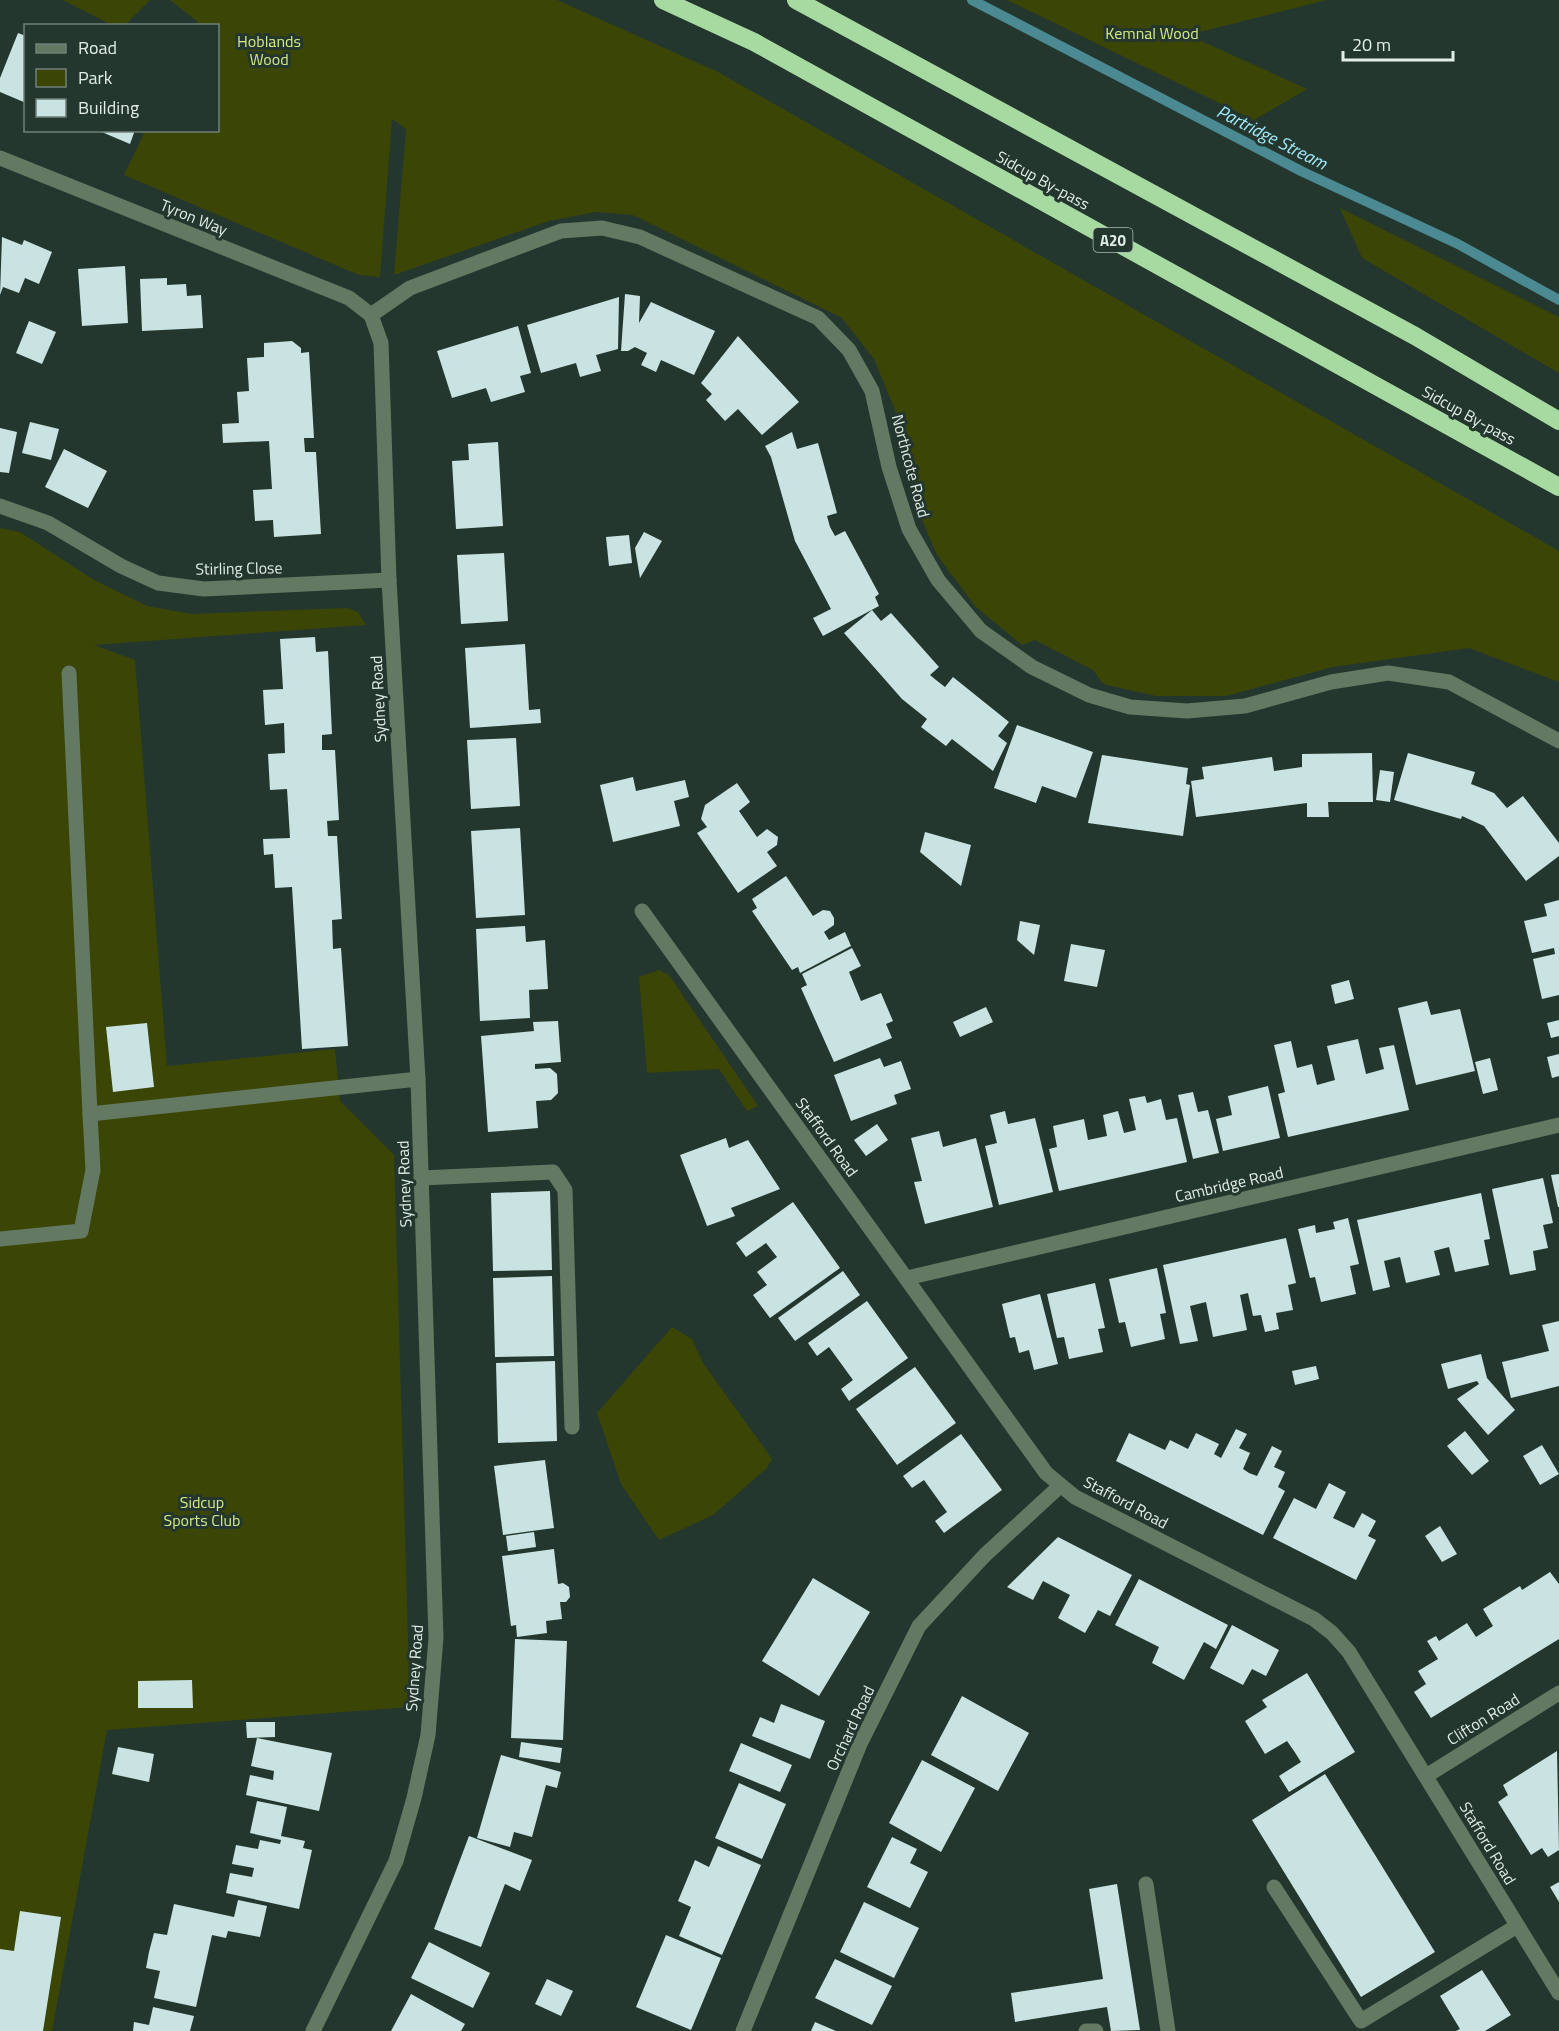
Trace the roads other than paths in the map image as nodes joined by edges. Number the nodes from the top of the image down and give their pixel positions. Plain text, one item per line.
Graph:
1 (663, 0) edge
2 (796, 0) edge
3 (0, 158) edge
4 (371, 315) junction
5 (1559, 421) edge
6 (1559, 487) edge
7 (0, 506) edge
8 (389, 580) junction
9 (69, 673) dead end
10 (1559, 741) edge
11 (642, 911) dead end
12 (418, 1079) junction
13 (90, 1114) junction
14 (1559, 1125) edge
15 (422, 1178) junction
16 (0, 1239) edge
17 (907, 1278) junction
18 (572, 1427) dead end
19 (1060, 1486) junction
20 (1559, 1693) edge
21 (1426, 1776) junction
22 (1146, 1884) dead end
23 (1274, 1887) dead end
24 (1517, 1926) junction
25 (1559, 1993) edge
26 (313, 2031) edge
27 (743, 2031) edge
28 (1086, 2031) edge
29 (1096, 2031) edge
30 (1168, 2031) edge

1 - 6 highway, Sidcup By-pass / A20
2 - 5 highway
3 - 4 street, Tyron Way
4 - 8 street, Sydney Road
4 - 10 street, Northcote Road
7 - 8 street, Stirling Close
8 - 12 street, Sydney Road
9 - 13 street
11 - 17 street, Stafford Road
12 - 13 street
12 - 15 street, Sydney Road
13 - 16 street
14 - 17 street, Cambridge Road
15 - 18 street
15 - 26 street, Sydney Road
17 - 19 street, Stafford Road
19 - 21 street, Stafford Road
19 - 27 street, Orchard Road
20 - 21 street, Clifton Road
21 - 24 street, Stafford Road
22 - 30 street
23 - 24 street
24 - 25 street, Stafford Road
28 - 29 street

